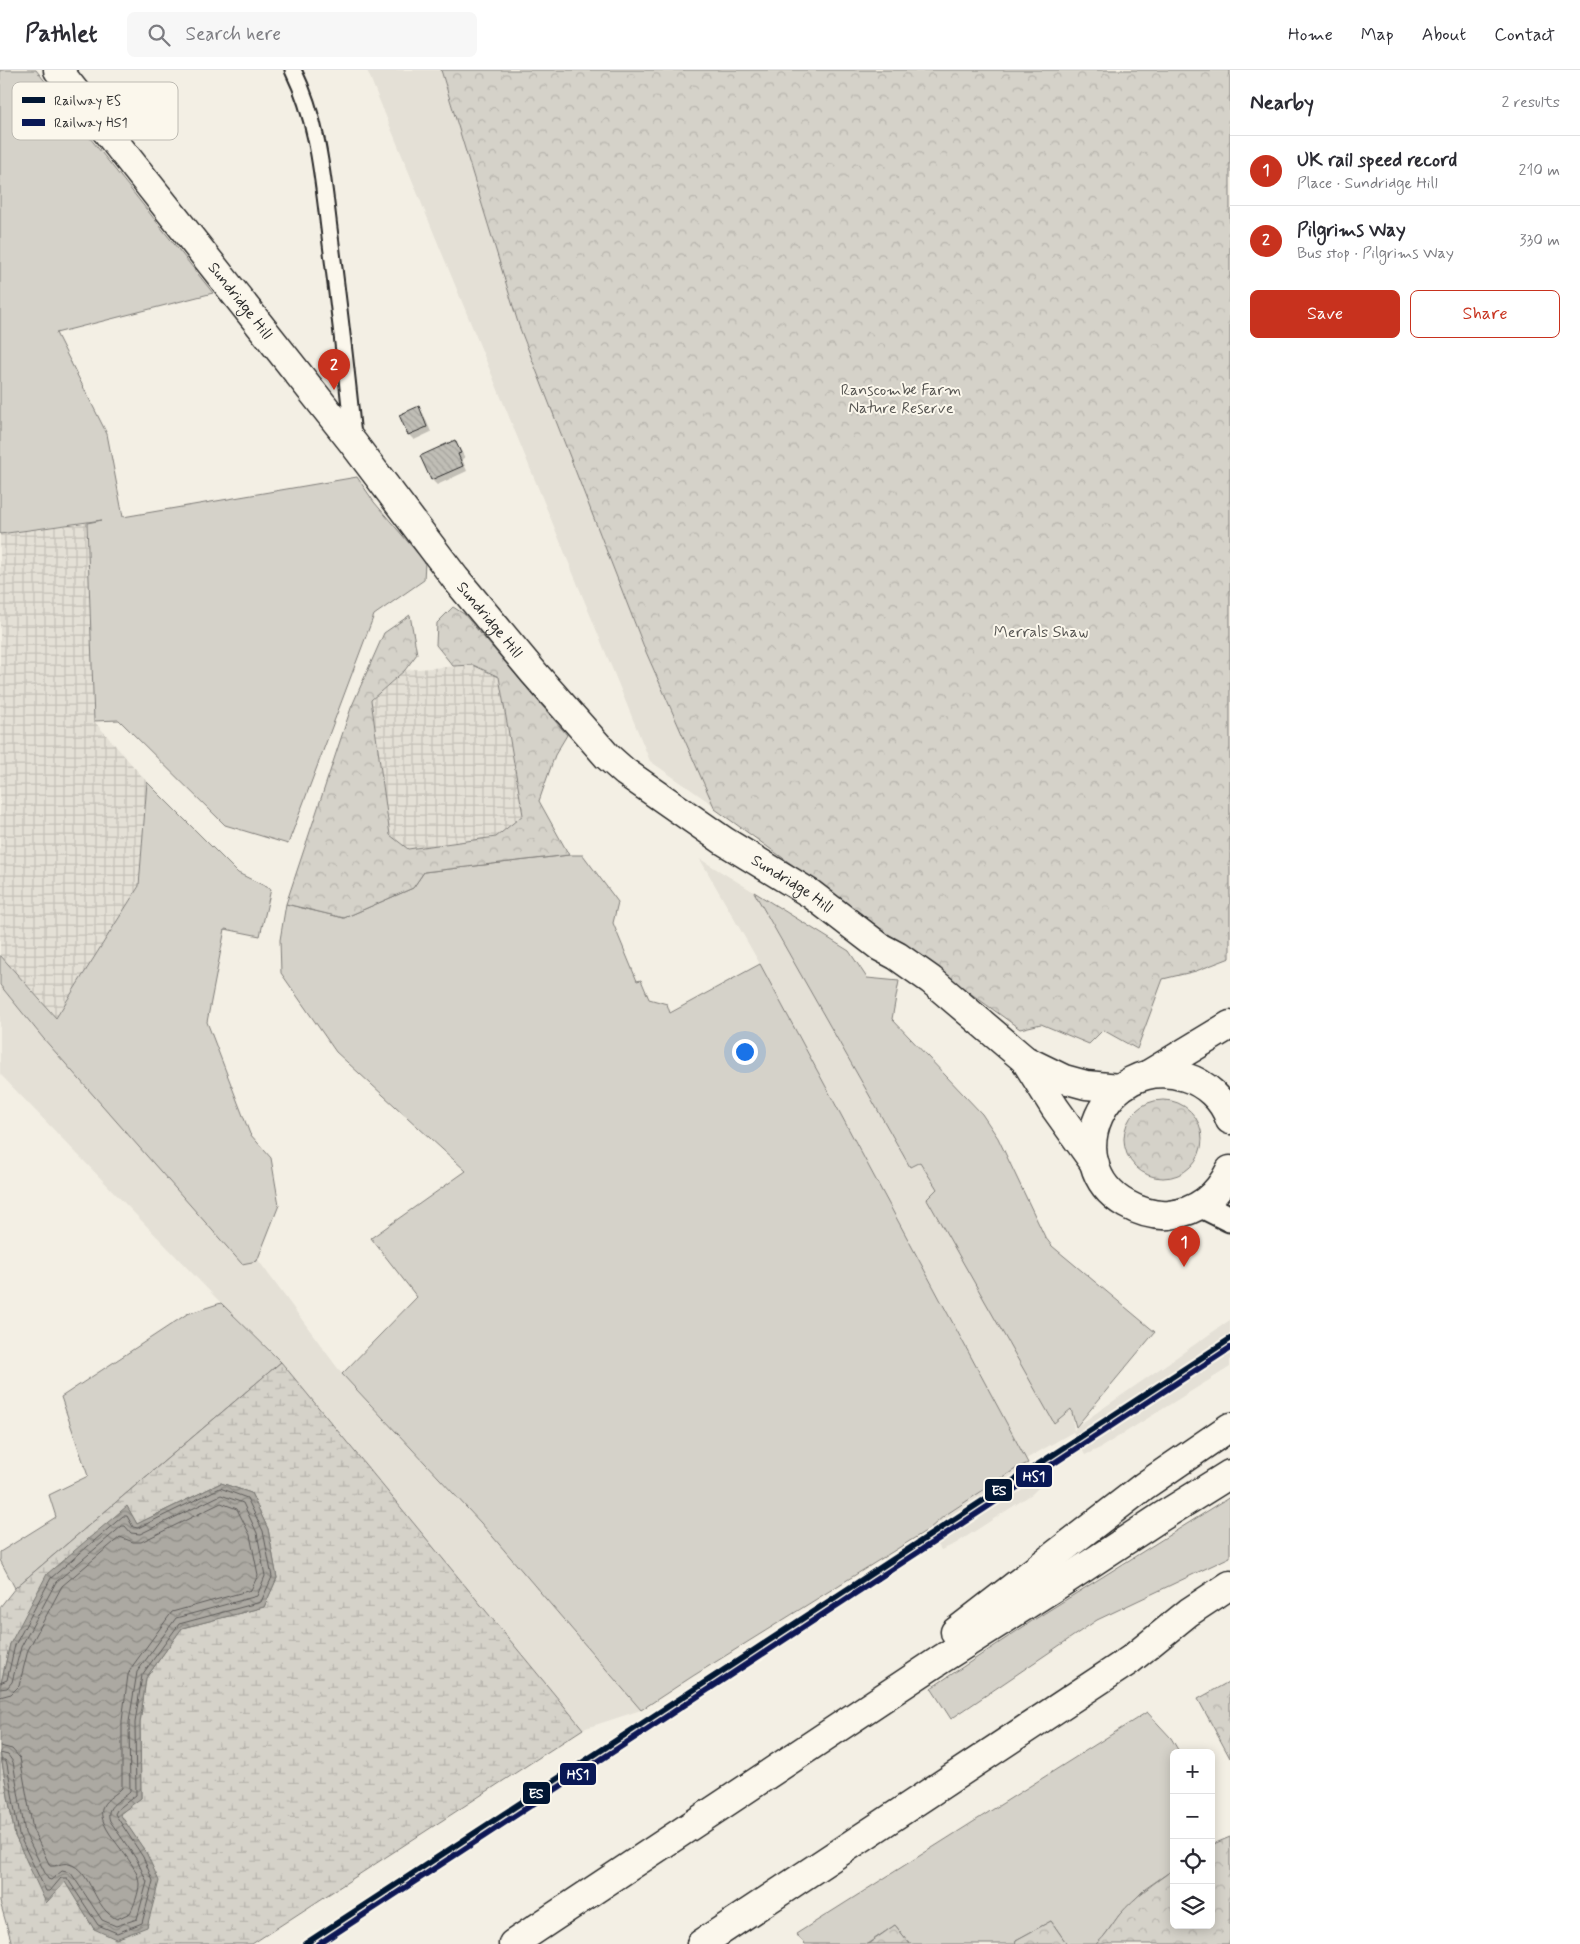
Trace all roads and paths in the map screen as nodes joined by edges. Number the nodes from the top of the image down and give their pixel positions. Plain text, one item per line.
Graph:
1 (58, 70) edge
2 (293, 70) edge
3 (68, 82) edge
4 (114, 140) edge
5 (353, 442) junction
6 (1230, 1025) edge
7 (1025, 1060) junction
8 (1149, 1074) junction
9 (1120, 1088) junction
10 (1229, 1114) edge
11 (1095, 1164) junction
12 (1230, 1170) edge
13 (1202, 1205) junction
14 (1230, 1219) edge
15 (1230, 1428) edge
16 (1230, 1474) edge
17 (1054, 1572) junction
18 (1230, 1585) edge
19 (1230, 1607) edge
20 (1193, 1620) junction
21 (513, 1944) edge
22 (701, 1944) edge

1 - 3 highway, Sundridge Hill
2 - 5 street
4 - 5 highway, Sundridge Hill
5 - 7 highway, Sundridge Hill
6 - 8 highway
7 - 9 highway, Sundridge Hill
7 - 11 highway, Sundridge Hill
8 - 9 highway
8 - 10 highway
9 - 11 highway
11 - 13 highway
12 - 13 highway
13 - 14 main road
15 - 17 highway
16 - 17 highway
17 - 21 highway
18 - 20 highway
19 - 20 highway
20 - 22 highway

